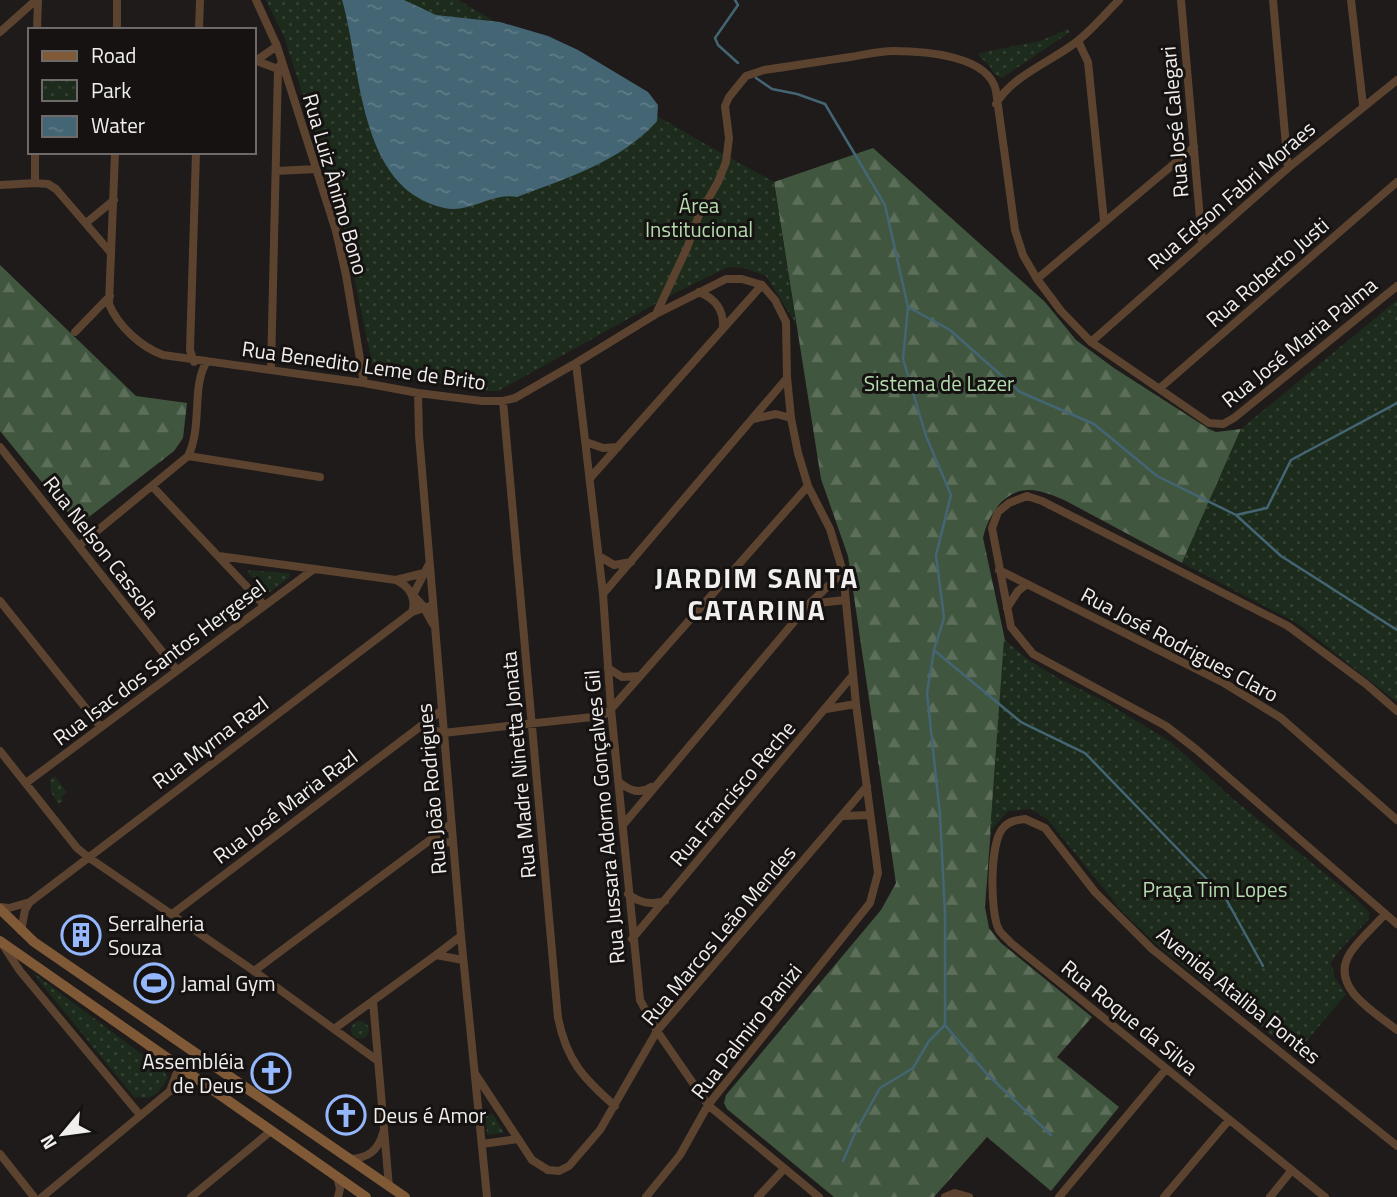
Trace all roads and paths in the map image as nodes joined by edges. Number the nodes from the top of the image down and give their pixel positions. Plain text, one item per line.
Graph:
1 (37, 0) edge
2 (117, 0) edge
3 (200, 0) edge
4 (256, 0) edge
5 (1119, 0) edge
6 (1181, 0) edge
7 (1273, 0) edge
8 (1352, 0) edge
9 (37, 28) edge
10 (117, 28) edge
11 (199, 28) edge
12 (0, 32) edge
13 (1078, 41) junction
14 (277, 46) junction
15 (256, 59) edge
16 (256, 60) edge
17 (280, 65) junction
18 (1397, 80) edge
19 (293, 95) junction
20 (996, 104) junction
21 (1363, 105) junction
22 (278, 112) junction
23 (1194, 147) junction
24 (36, 154) edge
25 (115, 154) edge
26 (196, 154) edge
27 (1288, 168) junction
28 (317, 169) junction
29 (276, 171) junction
30 (1397, 182) edge
31 (35, 183) junction
32 (0, 185) edge
33 (114, 200) junction
34 (1104, 221) junction
35 (86, 223) junction
36 (1202, 242) junction
37 (111, 253) junction
38 (1037, 279) junction
39 (762, 285) junction
40 (1397, 286) edge
41 (699, 292) junction
42 (110, 296) junction
43 (113, 313) junction
44 (656, 314) junction
45 (90, 317) junction
46 (723, 328) junction
47 (75, 332) dead end
48 (1091, 342) junction
49 (192, 359) junction
50 (208, 361) junction
51 (576, 363) junction
52 (271, 369) junction
53 (201, 371) junction
54 (787, 377) junction
55 (364, 383) junction
56 (1160, 388) junction
57 (418, 393) junction
58 (503, 401) junction
59 (791, 418) junction
60 (753, 419) junction
61 (586, 442) junction
62 (0, 447) edge
63 (618, 447) junction
64 (188, 456) junction
65 (320, 477) dead end
66 (591, 477) junction
67 (808, 486) junction
68 (153, 487) junction
69 (80, 545) junction
70 (219, 556) junction
71 (599, 556) junction
72 (242, 559) junction
73 (430, 561) junction
74 (631, 562) junction
75 (314, 569) junction
76 (999, 570) junction
77 (843, 572) junction
78 (234, 573) junction
79 (424, 573) junction
80 (396, 580) junction
81 (1027, 584) junction
82 (412, 594) junction
83 (603, 594) junction
84 (845, 600) junction
85 (0, 601) edge
86 (810, 604) junction
87 (264, 605) junction
88 (433, 605) junction
89 (424, 606) junction
90 (1007, 609) junction
91 (412, 612) junction
92 (430, 618) junction
93 (435, 628) junction
94 (608, 668) junction
95 (176, 669) junction
96 (853, 675) junction
97 (640, 676) junction
98 (856, 704) junction
99 (611, 709) junction
100 (826, 709) junction
101 (441, 711) junction
102 (1397, 711) edge
103 (533, 724) junction
104 (100, 726) junction
105 (421, 726) junction
106 (443, 733) junction
107 (0, 751) edge
108 (619, 782) junction
109 (26, 783) junction
110 (656, 784) junction
111 (867, 786) junction
112 (870, 815) junction
113 (843, 816) junction
114 (1397, 820) edge
115 (451, 824) junction
116 (623, 825) junction
117 (1004, 826) joint
118 (430, 840) junction
119 (453, 843) junction
120 (88, 857) junction
121 (628, 894) junction
122 (664, 901) junction
123 (30, 902) junction
124 (0, 908) edge
125 (1385, 914) junction
126 (171, 915) junction
127 (1397, 925) edge
128 (21, 931) junction
129 (461, 936) junction
130 (632, 939) junction
131 (1, 942) edge
132 (436, 955) junction
133 (463, 960) junction
134 (254, 971) junction
135 (373, 1001) junction
136 (334, 1029) junction
137 (1397, 1030) edge
138 (657, 1031) junction
139 (170, 1037) junction
140 (378, 1061) junction
141 (179, 1067) junction
142 (1166, 1069) junction
143 (475, 1073) junction
144 (197, 1080) junction
145 (170, 1091) junction
146 (708, 1105) junction
147 (615, 1106) junction
148 (140, 1115) junction
149 (1229, 1120) junction
150 (384, 1127) junction
151 (271, 1131) junction
152 (518, 1139) junction
153 (482, 1144) junction
154 (1397, 1146) edge
155 (0, 1154) edge
156 (352, 1163) junction
157 (784, 1169) junction
158 (1292, 1170) junction
159 (337, 1176) junction
160 (389, 1186) junction
161 (351, 1193) edge
162 (34, 1197) edge
163 (41, 1197) edge
164 (191, 1197) edge
165 (338, 1197) edge
166 (366, 1197) edge
167 (405, 1197) edge
168 (484, 1197) edge
169 (646, 1197) edge
170 (758, 1197) edge
171 (819, 1197) edge
172 (945, 1197) edge
173 (969, 1197) edge
174 (1059, 1197) edge
175 (1164, 1197) edge
176 (1269, 1197) edge
177 (1325, 1197) edge

1 - 9 street
1 - 12 street
2 - 10 street
3 - 11 street
4 - 14 street, Rua Luiz Ânimo Bono
5 - 13 street
6 - 23 street, Rua José Calegari
7 - 27 street
8 - 21 street
13 - 20 street
13 - 34 street
14 - 15 street
14 - 17 street, Rua Luiz Ânimo Bono
16 - 17 street
17 - 19 street, Rua Luiz Ânimo Bono
17 - 22 street
18 - 21 street, Rua Edson Fabri Moraes
19 - 22 street
19 - 28 street, Rua Luiz Ânimo Bono
20 - 38 street, Rua José Maria Palma
20 - 44 street, Rua José Maria Palma
21 - 27 street, Rua Edson Fabri Moraes
22 - 29 street
23 - 34 street
23 - 36 street, Rua José Calegari
24 - 31 street
25 - 33 street
26 - 49 street
27 - 36 street, Rua Edson Fabri Moraes
28 - 29 street
28 - 55 street, Rua Luiz Ânimo Bono
29 - 52 street
30 - 56 street, Rua Roberto Justi
31 - 32 street
31 - 35 street
33 - 35 street
33 - 37 street
34 - 38 street
35 - 37 street
36 - 48 street, Rua Edson Fabri Moraes
37 - 42 street
38 - 48 street, Rua José Maria Palma
39 - 41 street, Rua Benedito Leme de Brito
39 - 46 street
39 - 54 street
40 - 56 street, Rua José Maria Palma
41 - 44 street, Rua Benedito Leme de Brito
41 - 46 street
42 - 43 street
42 - 45 street
43 - 45 street
43 - 49 street, Rua Benedito Leme de Brito
44 - 51 street, Rua Benedito Leme de Brito
45 - 47 street
46 - 63 street
48 - 56 street, Rua José Maria Palma
49 - 50 street, Rua Benedito Leme de Brito
49 - 53 street
50 - 52 street, Rua Benedito Leme de Brito
50 - 53 street
51 - 58 street, Rua Benedito Leme de Brito
51 - 61 street, Rua Jussara Adorno Gonçalves Gil
52 - 55 street, Rua Benedito Leme de Brito
53 - 64 street
54 - 59 street
54 - 60 street
55 - 57 street, Rua Benedito Leme de Brito
57 - 58 street, Rua Benedito Leme de Brito
57 - 73 street, Rua João Rodrigues
58 - 103 street, Rua Madre Ninetta Jonata
59 - 60 street
59 - 67 street
60 - 74 street
61 - 63 street
61 - 66 street, Rua Jussara Adorno Gonçalves Gil
62 - 69 street, Rua Nelson Cassola
63 - 66 street
64 - 65 street
64 - 68 street
66 - 71 street, Rua Jussara Adorno Gonçalves Gil
67 - 77 street
67 - 97 street
68 - 69 street
68 - 70 street
69 - 95 street, Rua Nelson Cassola
70 - 72 street
70 - 78 street
71 - 74 street
71 - 83 street, Rua Jussara Adorno Gonçalves Gil
72 - 75 street
72 - 78 street
73 - 79 street
73 - 88 street, Rua João Rodrigues
74 - 83 street
75 - 80 street
75 - 87 street, Rua Isac dos Santos Hergesel
76 - 81 street, Rua José Rodrigues Claro
76 - 90 street
76 - 102 street
77 - 84 street
77 - 86 street
78 - 87 street
79 - 80 street
79 - 82 street
80 - 82 street
81 - 90 street
81 - 114 street, Rua José Rodrigues Claro
82 - 89 street
82 - 91 street
83 - 94 street, Rua Jussara Adorno Gonçalves Gil
84 - 86 street
84 - 96 street
85 - 104 street
86 - 110 street
87 - 95 street, Rua Isac dos Santos Hergesel
88 - 89 street, Rua Myrna Razl
88 - 93 street, Rua João Rodrigues
89 - 91 street, Rua Myrna Razl
89 - 92 street
90 - 125 street
91 - 92 street
91 - 120 street, Rua Myrna Razl
92 - 93 street
93 - 101 street, Rua João Rodrigues
94 - 97 street
94 - 99 street, Rua Jussara Adorno Gonçalves Gil
95 - 104 street, Rua Isac dos Santos Hergesel
96 - 98 street
96 - 100 street, Rua Francisco Reche
97 - 99 street
98 - 100 street
98 - 111 street
99 - 103 street
99 - 108 street, Rua Jussara Adorno Gonçalves Gil
100 - 122 street, Rua Francisco Reche
101 - 105 street, Rua José Maria Razl
101 - 106 street, Rua João Rodrigues
103 - 106 street
103 - 147 street, Rua Madre Ninetta Jonata
104 - 109 street, Rua Isac dos Santos Hergesel
105 - 106 street
105 - 126 street, Rua José Maria Razl
106 - 115 street, Rua João Rodrigues
107 - 109 street
108 - 110 street
108 - 116 street, Rua Jussara Adorno Gonçalves Gil
109 - 120 street
110 - 116 street
111 - 112 street
111 - 113 street, Rua Marcos Leão Mendes
112 - 113 street
112 - 146 street, Rua Palmiro Panizi
113 - 138 street, Rua Marcos Leão Mendes
115 - 118 street
115 - 119 street, Rua João Rodrigues
116 - 121 street, Rua Jussara Adorno Gonçalves Gil
117 - 142 street, Rua Roque da Silva
117 - 154 street, Avenida Ataliba Pontes
118 - 119 street
118 - 134 street
119 - 129 street, Rua João Rodrigues
120 - 123 street, Rua Myrna Razl
120 - 126 street
121 - 122 street
121 - 130 street, Rua Jussara Adorno Gonçalves Gil
122 - 130 street, Rua Francisco Reche
123 - 124 street, Rua Myrna Razl
123 - 128 street
124 - 128 main road
125 - 127 street
125 - 137 street
126 - 134 street
128 - 139 main road
129 - 132 street
129 - 133 street, Rua João Rodrigues
130 - 138 street, Rua Jussara Adorno Gonçalves Gil
131 - 141 main road
131 - 148 street
132 - 133 street
132 - 135 street
133 - 143 street, Rua João Rodrigues
134 - 136 street
135 - 136 street
135 - 140 street
136 - 140 street
138 - 146 street, Rua Jussara Adorno Gonçalves Gil
138 - 147 street, Rua Marcos Leão Mendes
139 - 141 main road
139 - 156 main road
140 - 150 street
141 - 144 main road
141 - 145 street
142 - 149 street, Rua Roque da Silva
142 - 174 street
143 - 152 street, Rua Marcos Leão Mendes
143 - 153 street, Rua João Rodrigues
144 - 145 street
144 - 151 main road
145 - 148 street
146 - 157 street, Rua Jussara Adorno Gonçalves Gil
146 - 169 street, Rua Palmiro Panizi
147 - 152 street, Rua Marcos Leão Mendes
148 - 163 street
149 - 158 street, Rua Roque da Silva
149 - 175 street
150 - 156 street
150 - 160 street
151 - 159 main road
151 - 164 street
152 - 153 street
153 - 168 street, Rua João Rodrigues
155 - 162 street
156 - 160 main road
156 - 161 main road
157 - 170 street
157 - 171 street, Rua Jussara Adorno Gonçalves Gil
158 - 176 street
158 - 177 street, Rua Roque da Silva
159 - 161 main road
159 - 165 street
160 - 167 main road
161 - 166 main road
172 - 173 street

